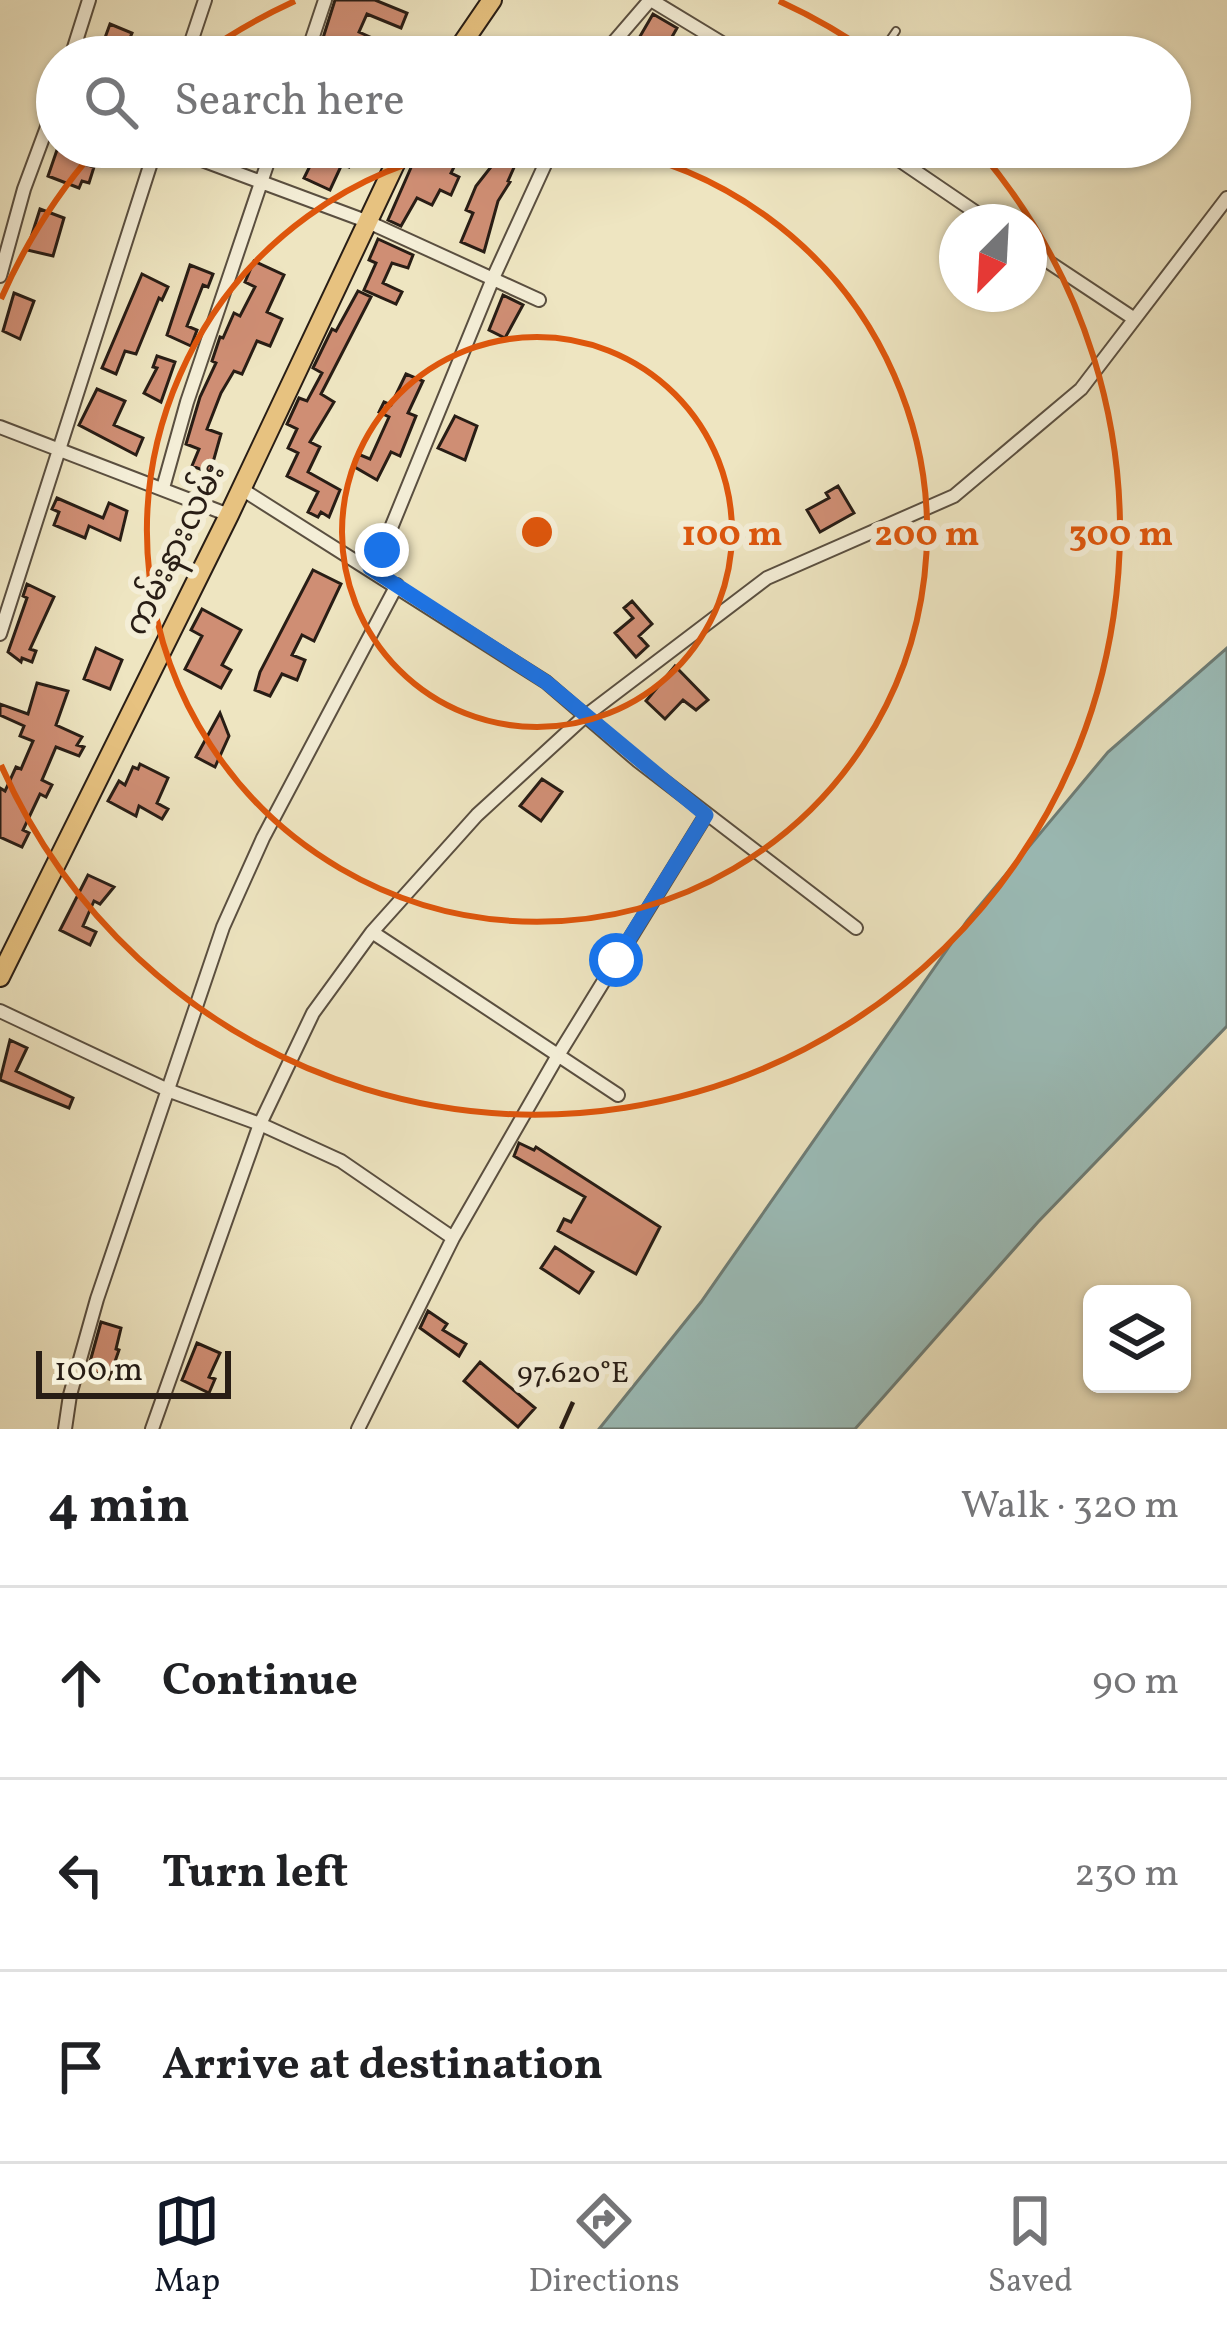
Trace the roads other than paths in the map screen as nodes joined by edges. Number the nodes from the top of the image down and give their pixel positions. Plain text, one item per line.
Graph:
1 (89, 0) edge
2 (205, 0) edge
3 (326, 0) edge
4 (492, 0) edge
5 (650, 0) edge
6 (896, 31) dead end
7 (78, 36) edge
8 (193, 36) edge
9 (313, 36) edge
10 (467, 36) edge
11 (619, 36) edge
12 (710, 36) edge
13 (893, 36) edge
14 (36, 158) edge
15 (149, 168) edge
16 (223, 168) edge
17 (265, 168) edge
18 (393, 168) edge
19 (543, 168) edge
20 (911, 168) edge
21 (260, 182) junction
22 (1227, 198) edge
23 (964, 204) edge
24 (367, 221) junction
25 (1047, 261) edge
26 (0, 276) edge
27 (494, 276) junction
28 (539, 300) dead end
29 (1133, 318) junction
30 (0, 427) edge
31 (61, 449) junction
32 (163, 488) junction
33 (241, 488) junction
34 (230, 515) junction
35 (370, 568) junction
36 (397, 585) junction
37 (0, 634) edge
38 (584, 717) junction
39 (706, 815) junction
40 (856, 928) dead end
41 (372, 932) junction
42 (0, 977) edge
43 (0, 1011) edge
44 (556, 1057) junction
45 (170, 1091) junction
46 (618, 1095) dead end
47 (260, 1124) junction
48 (453, 1238) junction
49 (65, 1429) edge
50 (152, 1429) edge
51 (358, 1429) edge

1 - 7 street
2 - 8 street
3 - 9 street
4 - 10 main road
5 - 11 street
5 - 12 street
6 - 13 lane
14 - 26 street
15 - 31 street
16 - 21 street
17 - 21 street
18 - 24 main road, ကမ်းနားလမ်း
19 - 27 street
20 - 23 street
21 - 24 street
21 - 32 street
22 - 29 street
24 - 27 street
24 - 33 main road, ကမ်းနားလမ်း
25 - 29 street
27 - 28 street
27 - 35 street
29 - 38 street
30 - 31 street
31 - 32 street
31 - 37 street
32 - 34 street
33 - 34 main road, ကမ်းနားလမ်း
33 - 35 street
34 - 42 main road, ကမ်းနားလမ်း
35 - 36 street
36 - 38 street
36 - 45 street
38 - 39 street
38 - 41 street
39 - 40 street
39 - 44 street
41 - 44 street
41 - 47 street
43 - 45 street
44 - 46 street
44 - 48 street
45 - 47 street
45 - 49 street
47 - 48 street
47 - 50 street
48 - 51 street

